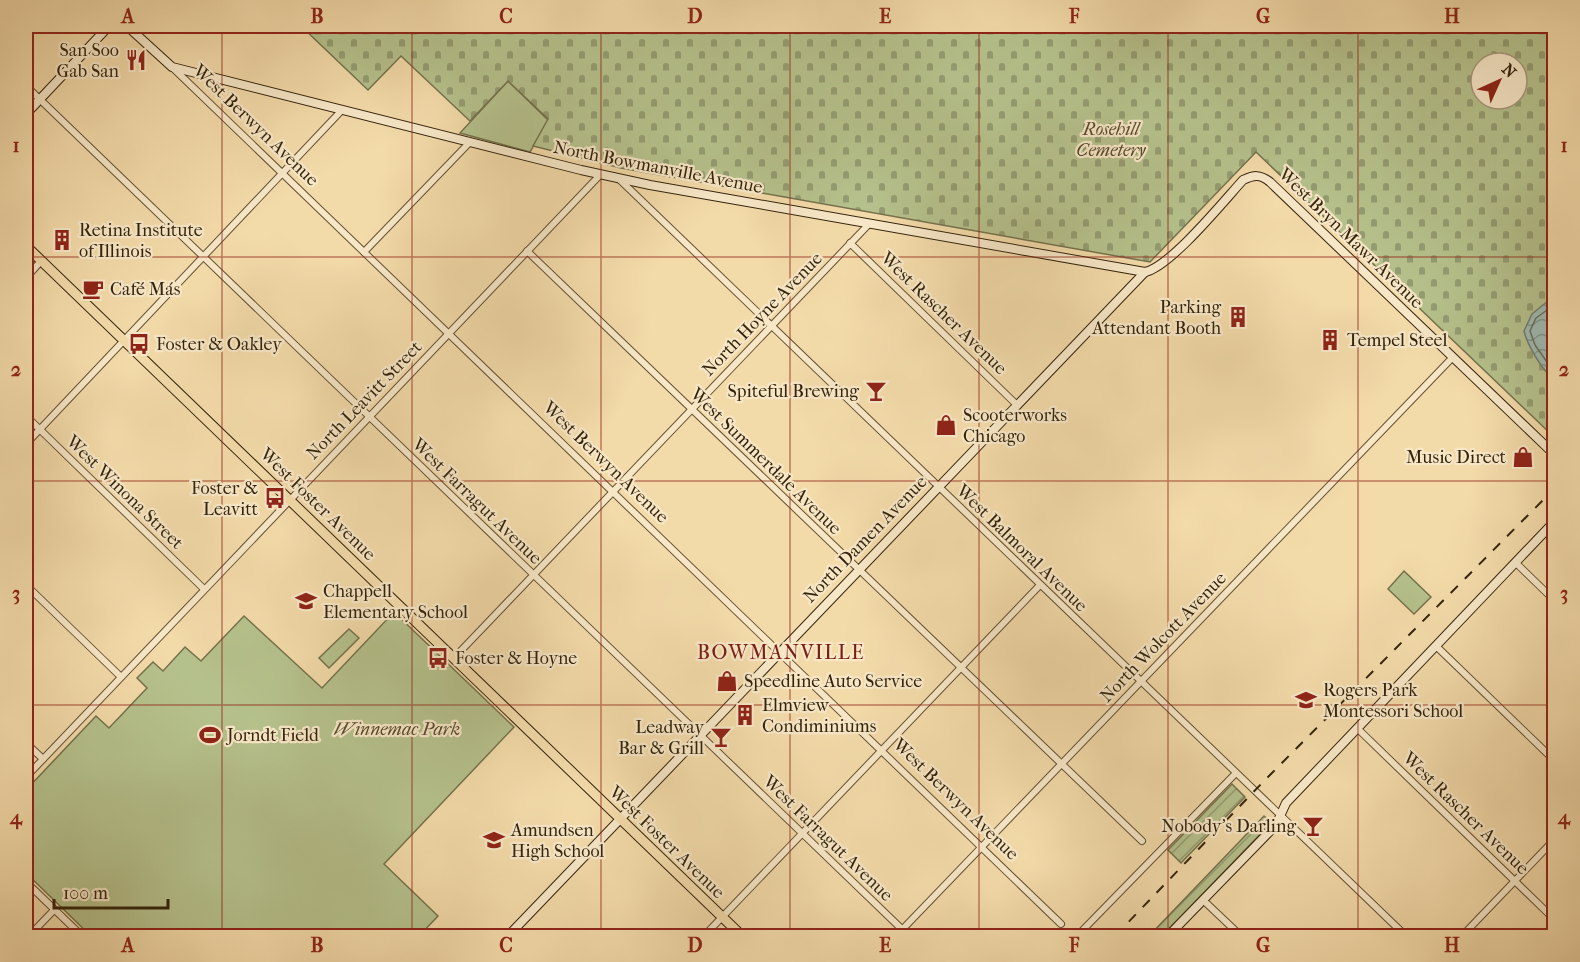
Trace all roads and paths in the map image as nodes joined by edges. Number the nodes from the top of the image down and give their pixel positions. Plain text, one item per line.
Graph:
1 (109, 26) edge
2 (128, 26) edge
3 (172, 67) junction
4 (26, 86) edge
5 (39, 99) junction
6 (342, 110) junction
7 (26, 114) edge
8 (470, 142) junction
9 (282, 173) junction
10 (600, 175) junction
11 (1253, 175) joint
12 (618, 179) junction
13 (869, 224) junction
14 (850, 243) junction
15 (26, 246) edge
16 (527, 251) junction
17 (364, 252) junction
18 (202, 257) junction
19 (41, 261) junction
20 (1144, 272) junction
21 (26, 278) edge
22 (771, 326) junction
23 (448, 333) junction
24 (124, 340) junction
25 (1452, 358) junction
26 (1017, 405) junction
27 (692, 409) junction
28 (26, 416) edge
29 (368, 417) junction
30 (39, 430) junction
31 (26, 444) edge
32 (1554, 454) edge
33 (938, 487) junction
34 (613, 492) junction
35 (289, 500) junction
36 (1554, 522) edge
37 (1516, 563) junction
38 (858, 570) junction
39 (533, 576) junction
40 (26, 585) edge
41 (1040, 585) junction
42 (204, 589) junction
43 (1554, 600) edge
44 (1436, 646) junction
45 (780, 652) junction
46 (453, 659) junction
47 (961, 668) junction
48 (121, 677) junction
49 (1140, 682) junction
50 (1357, 728) junction
51 (700, 736) junction
52 (26, 743) edge
53 (882, 750) junction
54 (43, 759) junction
55 (1554, 760) edge
56 (1061, 764) junction
57 (1235, 774) junction
58 (26, 777) edge
59 (1280, 816) junction
60 (620, 819) junction
61 (802, 834) junction
62 (1554, 840) edge
63 (1142, 841) dead end
64 (982, 847) junction
65 (1515, 881) junction
66 (26, 882) edge
67 (1203, 900) junction
68 (54, 910) junction
69 (722, 917) junction
70 (1554, 918) edge
71 (1061, 924) dead end
72 (902, 930) junction
73 (29, 936) edge
74 (82, 936) edge
75 (508, 936) edge
76 (704, 936) edge
77 (742, 936) edge
78 (896, 936) edge
79 (909, 936) edge
80 (1077, 936) edge
81 (1168, 936) edge
82 (1240, 936) edge
83 (1406, 936) edge
84 (1462, 936) edge

1 - 5 street
2 - 3 street, West Berwyn Avenue
3 - 6 street, North Bowmanville Avenue
3 - 9 street, West Berwyn Avenue
4 - 5 street, West Farragut Avenue
5 - 7 street
5 - 18 street, West Farragut Avenue
6 - 8 street, North Bowmanville Avenue
6 - 9 street
8 - 10 street, North Bowmanville Avenue
8 - 17 street
9 - 17 street, West Berwyn Avenue
9 - 18 street
10 - 12 street, North Bowmanville Avenue
10 - 16 street, North Leavitt Street
11 - 20 street, North Damen Avenue
11 - 25 street, West Bryn Mawr Avenue
12 - 13 street, North Bowmanville Avenue
12 - 22 street, West Balmoral Avenue
13 - 14 street, North Hoyne Avenue
13 - 20 street, North Bowmanville Avenue
14 - 22 street, North Hoyne Avenue
14 - 26 street, West Rascher Avenue
15 - 19 main road, West Foster Avenue
16 - 23 street, North Leavitt Street
16 - 27 street, West Summerdale Avenue
17 - 23 street, West Berwyn Avenue
18 - 24 street
18 - 29 street, West Farragut Avenue
19 - 21 street
19 - 24 main road, West Foster Avenue
20 - 26 street, North Damen Avenue
22 - 27 street, North Hoyne Avenue
22 - 33 street, West Balmoral Avenue
23 - 29 street, North Leavitt Street
23 - 34 street, West Berwyn Avenue
24 - 30 street
24 - 35 main road, West Foster Avenue
25 - 32 street, West Bryn Mawr Avenue
25 - 49 street, North Wolcott Avenue
26 - 33 street, North Damen Avenue
27 - 34 street, North Hoyne Avenue
27 - 38 street, West Summerdale Avenue
28 - 30 street, West Winona Street
29 - 35 street, North Leavitt Street
29 - 39 street, West Farragut Avenue
30 - 31 street
30 - 42 street, West Winona Street
33 - 38 street, North Damen Avenue
33 - 41 street, West Balmoral Avenue
34 - 39 street, North Hoyne Avenue
34 - 45 street, West Berwyn Avenue
35 - 42 street, North Leavitt Street
35 - 46 main road, West Foster Avenue
36 - 37 street
37 - 43 street
37 - 44 street
38 - 45 street, North Damen Avenue
38 - 47 street, West Summerdale Avenue
39 - 46 street, North Hoyne Avenue
39 - 51 street, West Farragut Avenue
40 - 48 street
41 - 47 street
41 - 49 street, West Balmoral Avenue
42 - 48 street, North Leavitt Street
44 - 50 street
44 - 55 street
45 - 51 street, North Damen Avenue
45 - 53 street, West Berwyn Avenue
46 - 60 main road, West Foster Avenue
47 - 53 street
47 - 56 street, West Summerdale Avenue
48 - 54 street, North Leavitt Street
49 - 56 street, North Wolcott Avenue
49 - 57 street, West Balmoral Avenue
50 - 59 street
50 - 65 street, West Rascher Avenue
51 - 60 street, North Damen Avenue
51 - 61 street, West Farragut Avenue
52 - 54 street
53 - 61 street
53 - 64 street, West Berwyn Avenue
54 - 58 street, North Leavitt Street
56 - 63 street, West Summerdale Avenue
56 - 64 street, North Wolcott Avenue
57 - 59 street, West Balmoral Avenue
57 - 80 street
59 - 67 street
59 - 83 street, West Balmoral Avenue
60 - 69 main road, West Foster Avenue
60 - 75 street, North Damen Avenue
61 - 69 street
61 - 72 street, West Farragut Avenue
62 - 65 street
64 - 71 street, West Berwyn Avenue
64 - 72 street, North Wolcott Avenue
65 - 70 street, West Rascher Avenue
65 - 84 street
66 - 68 street
67 - 81 street
67 - 82 street
68 - 73 street
68 - 74 street
69 - 76 street
69 - 77 main road, West Foster Avenue
72 - 78 street, North Wolcott Avenue
72 - 79 street, West Farragut Avenue

